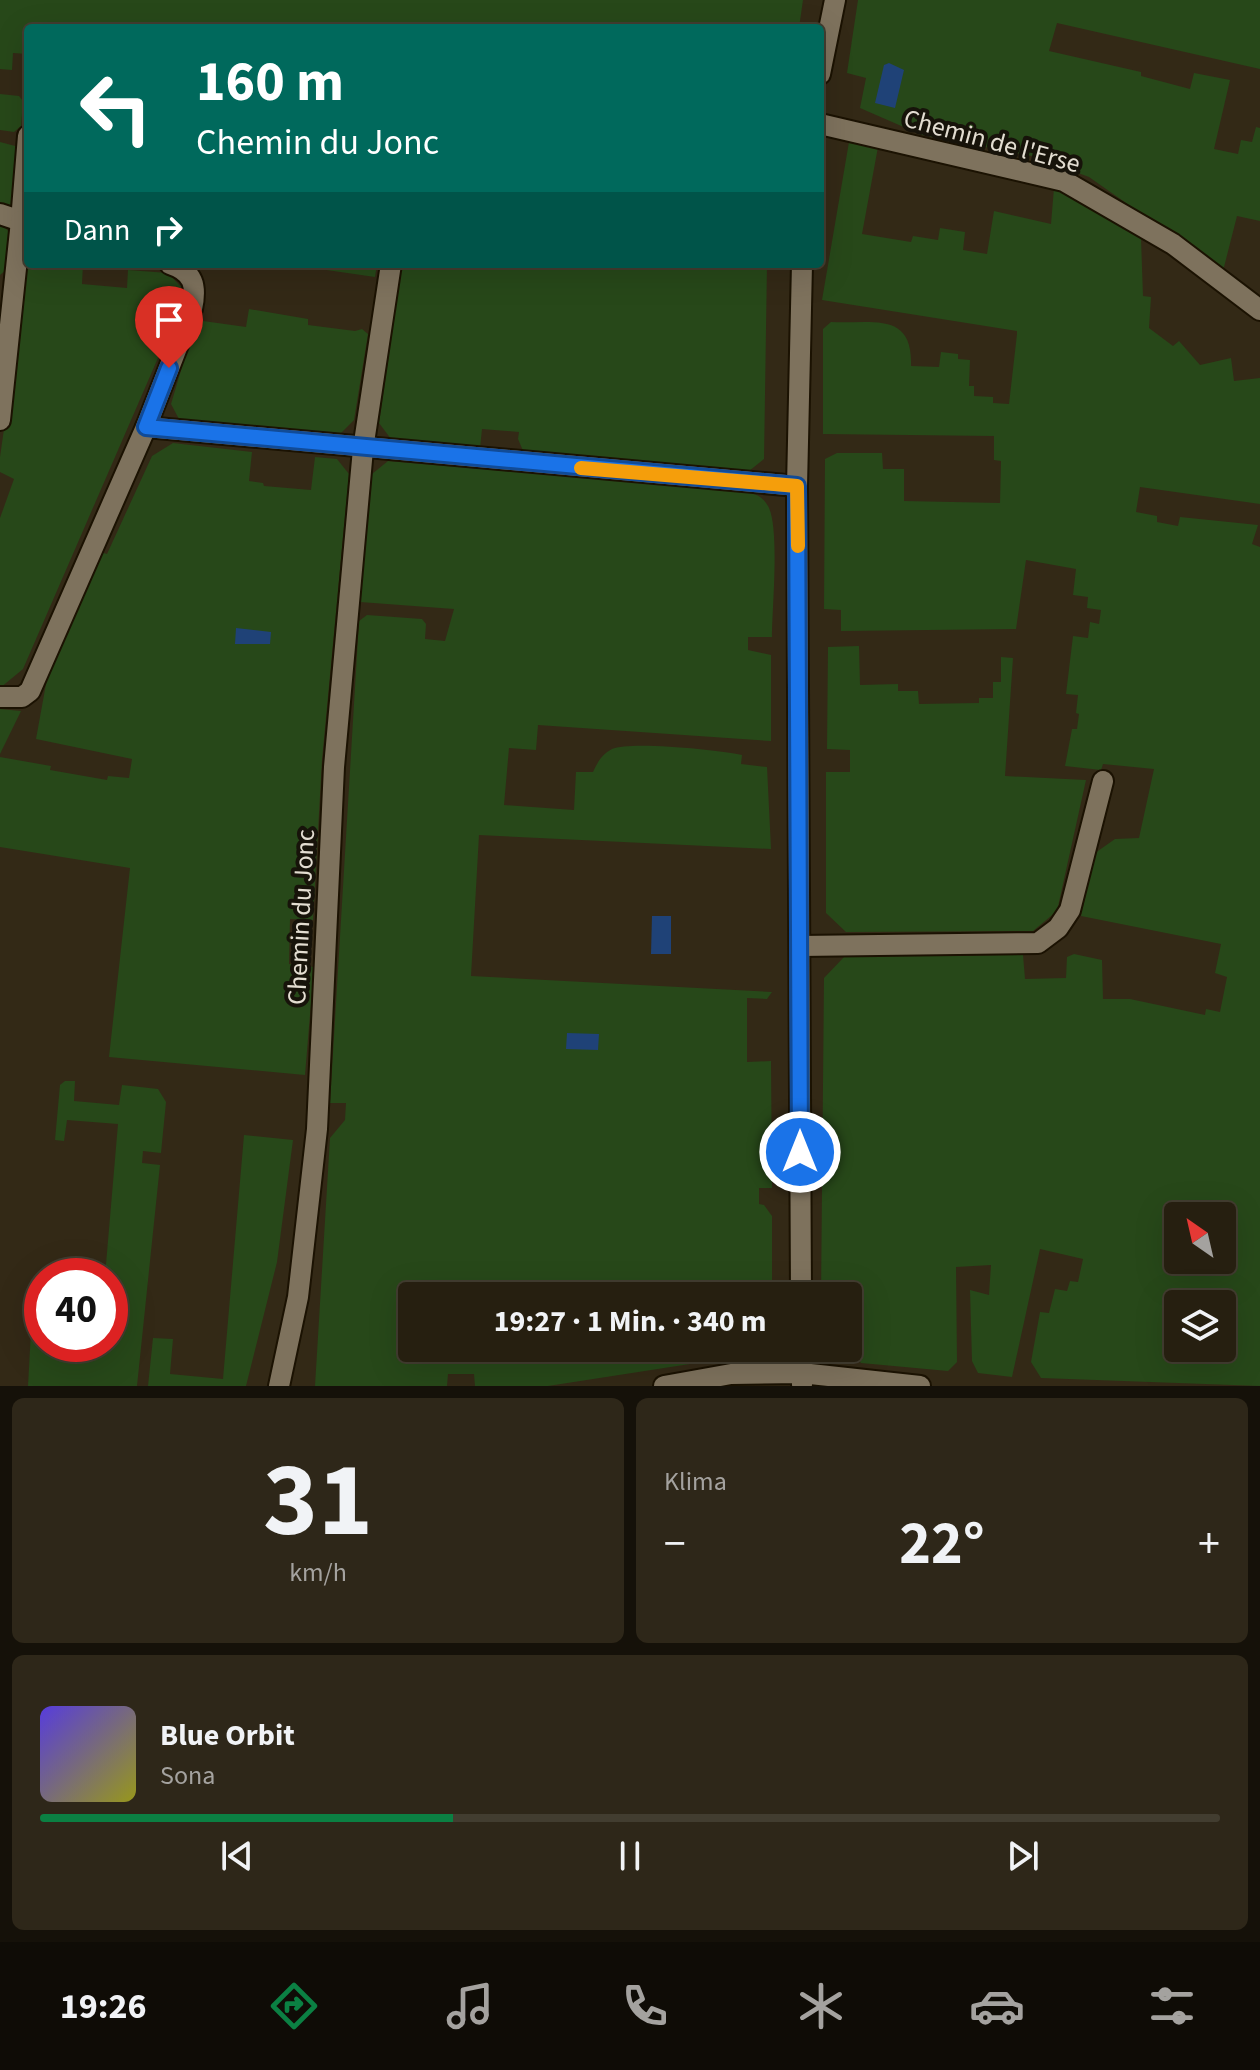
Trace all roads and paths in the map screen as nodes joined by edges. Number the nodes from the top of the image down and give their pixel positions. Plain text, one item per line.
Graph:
1 (835, 0) edge
2 (824, 54) edge
3 (824, 125) edge
4 (0, 214) edge
5 (24, 222) edge
6 (178, 268) edge
7 (390, 268) edge
8 (802, 268) edge
9 (1260, 310) edge
10 (0, 420) edge
11 (146, 427) junction
12 (363, 449) junction
13 (797, 486) junction
14 (0, 697) edge
15 (1103, 781) dead end
16 (800, 946) junction
17 (801, 1282) edge
18 (802, 1380) edge
19 (279, 1386) edge
20 (664, 1386) edge
21 (920, 1386) edge

1 - 2 street
3 - 9 street, Chemin de l'Erse
4 - 5 street
5 - 10 street
6 - 11 street
7 - 12 street, Chemin du Jonc
8 - 13 street
11 - 12 street
11 - 14 street
12 - 13 street
12 - 19 street, Chemin du Jonc
13 - 16 street
15 - 16 street
16 - 17 street
18 - 20 street
18 - 21 street

